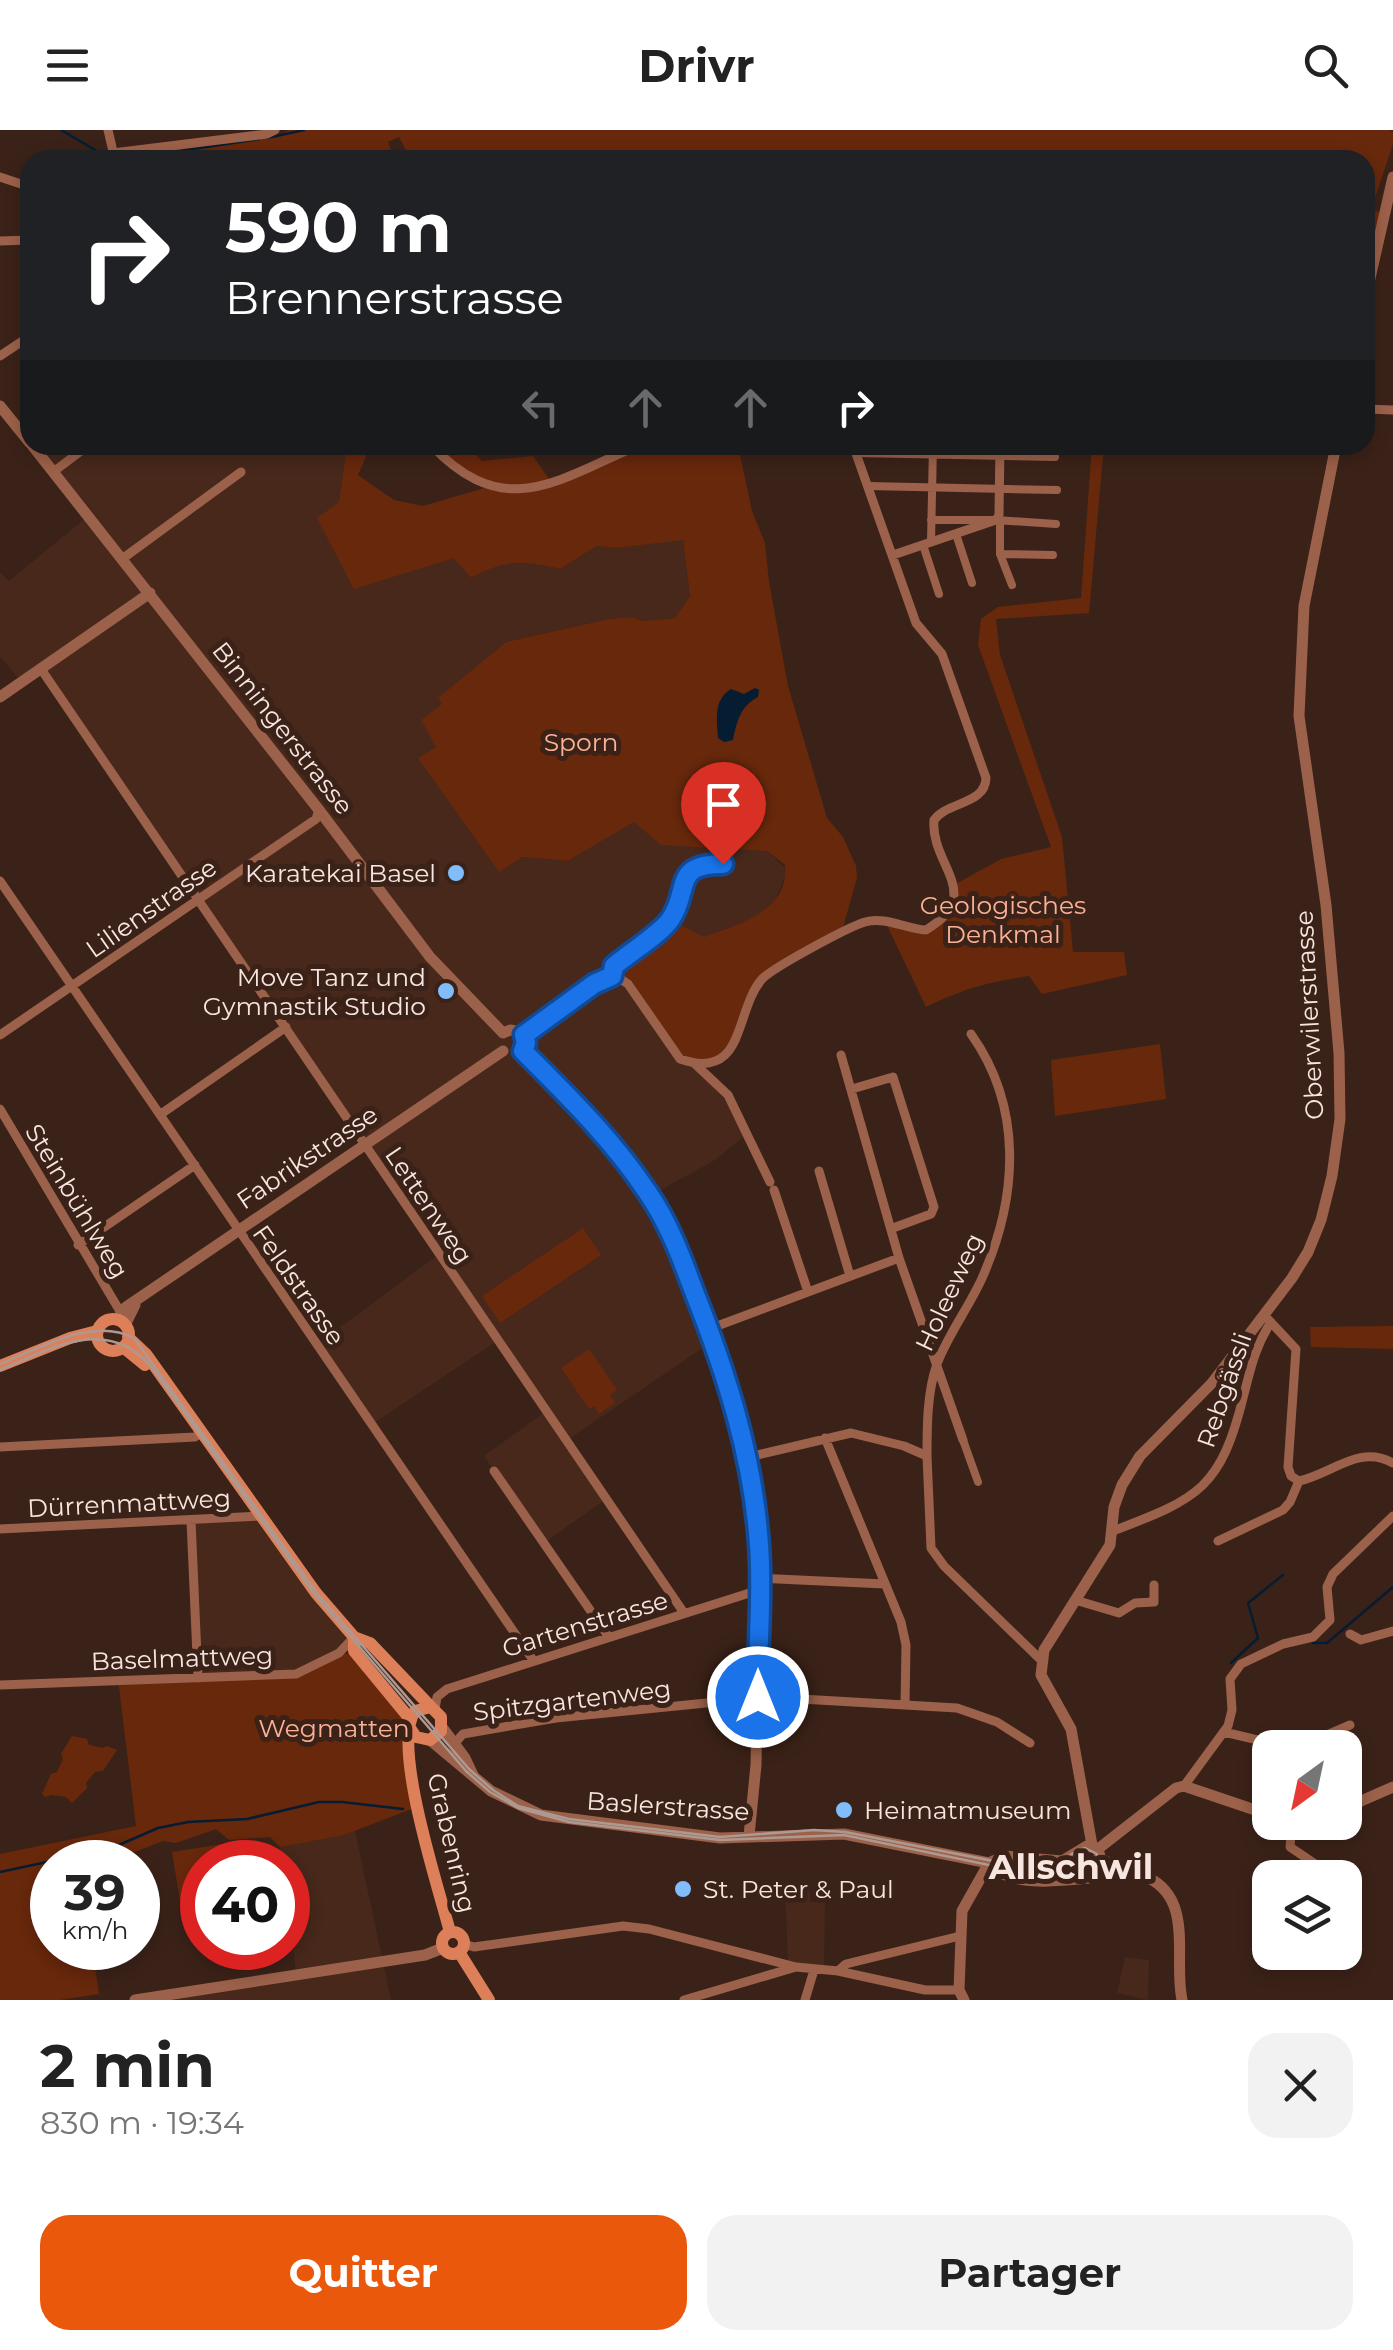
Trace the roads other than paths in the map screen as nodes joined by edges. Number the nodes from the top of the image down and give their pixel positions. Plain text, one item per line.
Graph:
1 (275, 130) edge
2 (156, 150) edge
3 (1393, 178) edge
4 (1375, 256) edge
5 (0, 406) edge
6 (20, 431) edge
7 (40, 455) edge
8 (76, 455) edge
9 (442, 455) edge
10 (615, 455) edge
11 (856, 455) edge
12 (932, 455) edge
13 (1000, 455) edge
14 (1039, 455) edge
15 (1334, 455) edge
16 (1055, 457) dead end
17 (53, 472) junction
18 (241, 472) dead end
19 (868, 486) junction
20 (932, 487) junction
21 (1000, 489) junction
22 (1057, 490) dead end
23 (931, 520) junction
24 (998, 521) junction
25 (1056, 524) dead end
26 (956, 534) junction
27 (927, 543) junction
28 (1000, 554) junction
29 (893, 555) junction
30 (1053, 556) dead end
31 (122, 558) junction
32 (972, 583) dead end
33 (1012, 585) dead end
34 (150, 593) junction
35 (940, 594) dead end
36 (41, 668) junction
37 (0, 696) edge
38 (319, 810) junction
39 (723, 864) dead end
40 (0, 881) edge
41 (13, 900) junction
42 (196, 900) junction
43 (0, 908) edge
44 (612, 976) junction
45 (72, 988) junction
46 (286, 1027) junction
47 (0, 1034) edge
48 (503, 1034) junction
49 (970, 1034) dead end
50 (524, 1035) junction
51 (503, 1051) junction
52 (523, 1051) junction
53 (841, 1056) dead end
54 (695, 1064) junction
55 (852, 1089) junction
56 (0, 1109) edge
57 (161, 1114) junction
58 (364, 1146) junction
59 (195, 1165) junction
60 (819, 1170) dead end
61 (893, 1228) junction
62 (238, 1232) junction
63 (78, 1245) junction
64 (900, 1258) junction
65 (850, 1276) junction
66 (808, 1292) junction
67 (1268, 1318) junction
68 (123, 1328) junction
69 (709, 1329) junction
70 (98, 1336) junction
71 (937, 1364) junction
72 (0, 1366) edge
73 (192, 1420) junction
74 (825, 1438) junction
75 (962, 1440) joint
76 (0, 1447) edge
77 (927, 1456) junction
78 (749, 1457) junction
79 (1393, 1463) edge
80 (494, 1471) dead end
81 (1298, 1481) junction
82 (978, 1482) dead end
83 (260, 1516) junction
84 (1393, 1516) edge
85 (191, 1521) junction
86 (0, 1529) edge
87 (1113, 1531) junction
88 (1218, 1541) dead end
89 (759, 1584) junction
90 (886, 1584) junction
91 (1154, 1585) dead end
92 (1075, 1600) junction
93 (684, 1613) junction
94 (1393, 1631) edge
95 (1350, 1634) dead end
96 (608, 1636) junction
97 (354, 1637) junction
98 (534, 1660) junction
99 (1041, 1660) junction
100 (198, 1678) junction
101 (0, 1685) edge
102 (758, 1697) junction
103 (905, 1705) junction
104 (433, 1708) junction
105 (410, 1723) junction
106 (1350, 1725) dead end
107 (442, 1727) junction
108 (1338, 1730) edge
109 (1224, 1732) junction
110 (1252, 1738) edge
111 (428, 1740) junction
112 (1030, 1742) dead end
113 (455, 1743) junction
114 (411, 1764) junction
115 (473, 1775) junction
116 (1184, 1786) junction
117 (1393, 1787) edge
118 (1362, 1801) edge
119 (1252, 1809) edge
120 (750, 1836) junction
121 (1291, 1840) edge
122 (1098, 1851) junction
123 (1309, 1860) edge
124 (989, 1863) junction
125 (450, 1932) junction
126 (960, 1936) junction
127 (444, 1948) junction
128 (462, 1948) junction
129 (796, 1967) junction
130 (814, 1970) junction
131 (838, 1971) junction
132 (962, 1995) edge
133 (136, 2000) edge
134 (489, 2000) edge
135 (684, 2000) edge
136 (804, 2000) edge
137 (1182, 2000) edge

1 - 2 street
3 - 4 street
5 - 6 street, Binningerstrasse
7 - 17 street, Binningerstrasse
8 - 17 street
9 - 10 street
11 - 19 street
12 - 20 street
13 - 21 street
14 - 16 street
15 - 67 street, Oberwilerstrasse
17 - 31 street, Binningerstrasse
18 - 31 street
19 - 20 street
19 - 29 street
20 - 21 street
20 - 23 street
21 - 22 street
21 - 24 street
23 - 24 street
23 - 27 street
24 - 25 street
24 - 26 street
24 - 28 street
26 - 27 street
26 - 32 street
27 - 29 street
27 - 35 street
28 - 30 street
28 - 33 street
29 - 54 street
31 - 34 street, Binningerstrasse
34 - 36 street
34 - 38 street, Binningerstrasse
36 - 37 street
36 - 42 street, Lettenweg
38 - 42 street, Lilienstrasse
38 - 48 street, Binningerstrasse
39 - 44 street
40 - 41 street, Feldstrasse
41 - 43 street
41 - 45 street, Feldstrasse
42 - 45 street, Lilienstrasse
42 - 46 street, Lettenweg
44 - 50 street
44 - 54 street
45 - 47 street, Lilienstrasse
45 - 57 street, Feldstrasse
46 - 57 street
46 - 58 street, Lettenweg
48 - 50 street
48 - 51 street
49 - 71 street, Holeeweg
50 - 52 street
51 - 52 street
51 - 58 street, Fabrikstrasse
52 - 69 street
53 - 55 street
54 - 66 street
55 - 61 street
55 - 61 street
56 - 63 street, Steinbühlweg
57 - 59 street, Feldstrasse
58 - 62 street, Fabrikstrasse
58 - 93 street, Lettenweg
59 - 62 street, Feldstrasse
59 - 63 street
60 - 65 street
61 - 64 street
62 - 68 street, Fabrikstrasse
62 - 98 street, Feldstrasse
63 - 68 street, Steinbühlweg
64 - 65 street
64 - 71 street
65 - 66 street
66 - 69 street
67 - 81 street
67 - 87 street, Oberwilerstrasse
67 - 87 street, Rebgässli
68 - 70 main road
68 - 70 main road
68 - 73 main road
69 - 78 street
70 - 72 main road
71 - 75 street
71 - 77 street, Holeeweg
73 - 76 street
73 - 83 main road
74 - 77 street
74 - 78 street
74 - 90 street
75 - 82 street
77 - 99 street, Holeeweg
78 - 89 street
79 - 81 street
80 - 96 street
81 - 88 street
83 - 85 street, Dürrenmattweg
83 - 97 main road
84 - 109 street
85 - 86 street, Dürrenmattweg
85 - 100 street
87 - 92 street, Oberwilerstrasse
89 - 90 street, Gartenstrasse
89 - 93 street, Gartenstrasse
89 - 102 street
90 - 103 street
91 - 92 street
92 - 99 street, Oberwilerstrasse
93 - 96 street, Gartenstrasse
94 - 95 street
96 - 98 street, Gartenstrasse
97 - 100 street, Baselmattweg
97 - 104 main road
97 - 105 main road
98 - 104 street, Gartenstrasse
99 - 122 street
100 - 101 street, Baselmattweg
102 - 103 street, Spitzgartenweg
102 - 113 street, Spitzgartenweg
102 - 120 street
103 - 112 street, Spitzgartenweg
104 - 105 main road
104 - 107 main road
105 - 111 main road
105 - 114 main road, Grabenring
106 - 108 street
107 - 111 main road
107 - 113 street, Baslerstrasse
109 - 110 street
109 - 116 street
111 - 114 main road, Grabenring
111 - 115 street, Baslerstrasse
113 - 115 street, Baslerstrasse
114 - 125 main road, Grabenring
115 - 120 street, Baslerstrasse
116 - 119 street
116 - 122 street
117 - 118 street
120 - 124 street, Baslerstrasse
121 - 123 street
122 - 124 street
122 - 124 street
122 - 137 street
124 - 126 street
125 - 127 main road
125 - 128 main road
126 - 131 street
126 - 132 street
127 - 128 main road
127 - 133 street
128 - 129 street
128 - 134 main road, Grabenring
129 - 130 street
129 - 135 street
130 - 131 street
130 - 136 street
131 - 132 street

